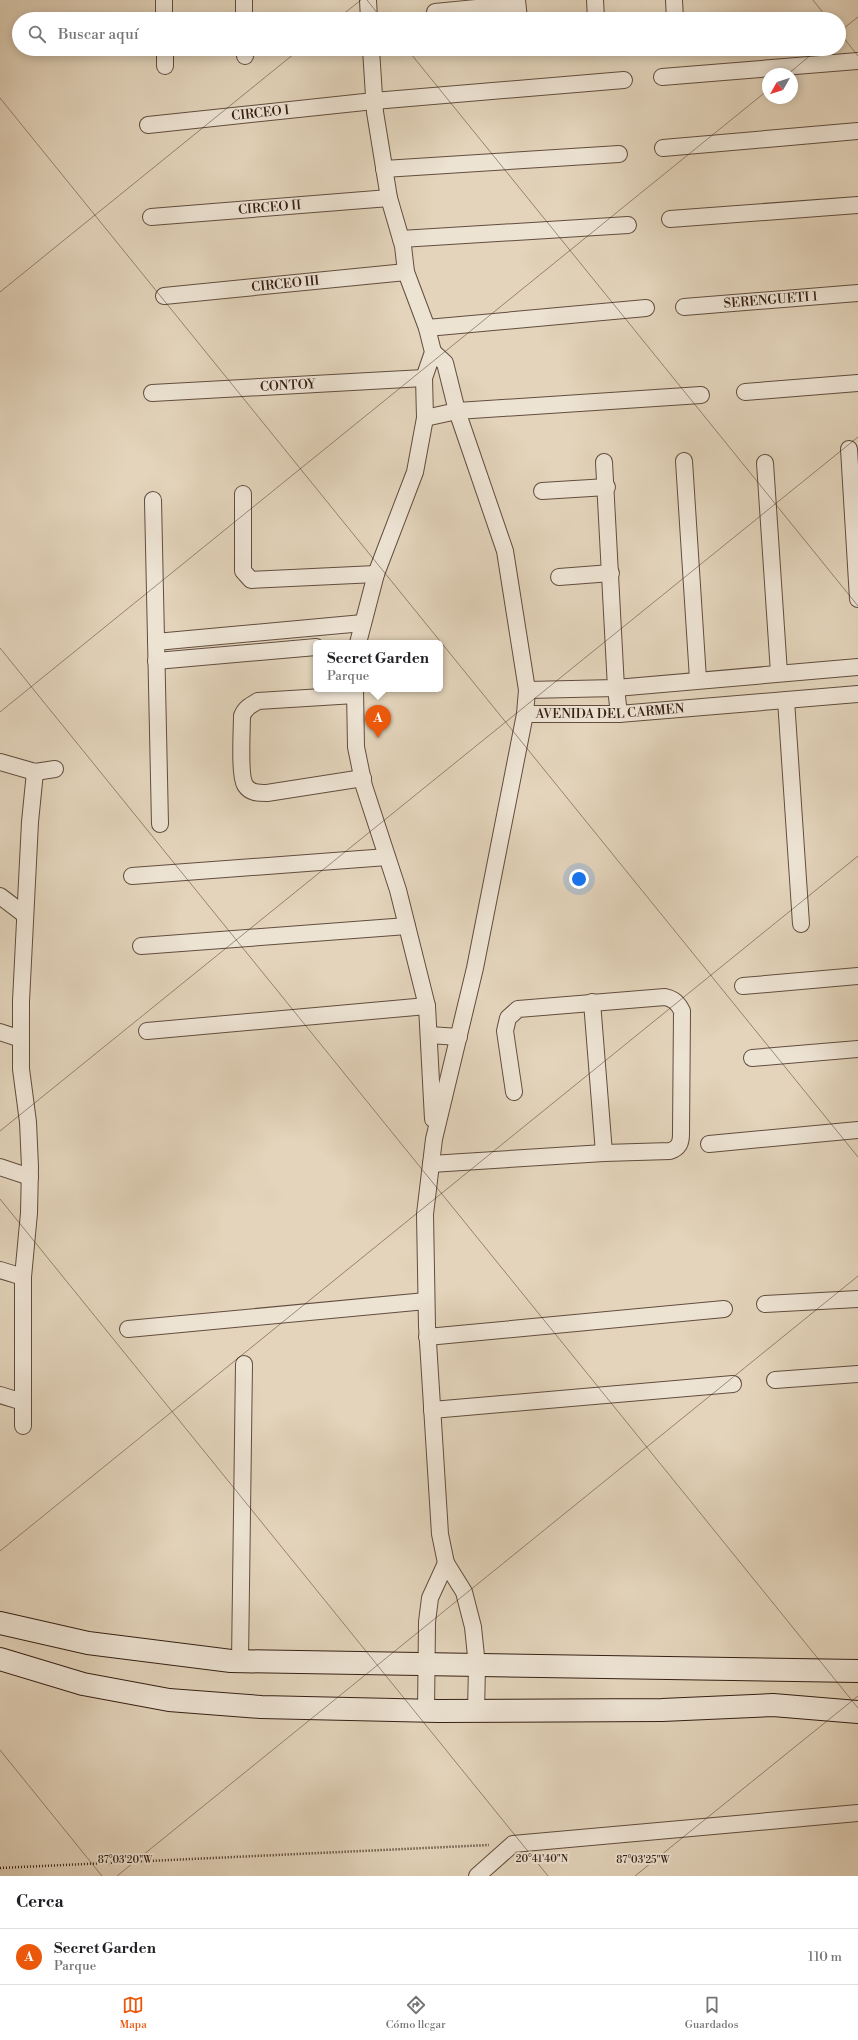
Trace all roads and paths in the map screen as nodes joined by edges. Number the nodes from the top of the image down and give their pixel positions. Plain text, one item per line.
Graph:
1 (164, 0) edge
2 (244, 0) edge
3 (368, 0) edge
4 (595, 0) edge
5 (674, 0) edge
6 (518, 8) edge
7 (164, 12) edge
8 (244, 12) edge
9 (369, 12) edge
10 (434, 12) dead end
11 (596, 12) edge
12 (675, 12) edge
13 (165, 56) edge
14 (371, 56) edge
15 (858, 61) edge
16 (165, 66) dead end
17 (662, 77) dead end
18 (624, 80) dead end
19 (374, 101) junction
20 (148, 124) dead end
21 (858, 131) edge
22 (663, 148) dead end
23 (619, 154) dead end
24 (384, 169) junction
25 (389, 198) junction
26 (858, 205) edge
27 (151, 217) dead end
28 (670, 219) dead end
29 (628, 225) dead end
30 (401, 239) junction
31 (406, 272) junction
32 (858, 293) edge
33 (164, 296) dead end
34 (646, 308) dead end
35 (684, 308) dead end
36 (427, 328) junction
37 (433, 352) junction
38 (424, 378) junction
39 (858, 383) edge
40 (745, 392) dead end
41 (152, 393) dead end
42 (700, 395) dead end
43 (457, 411) junction
44 (425, 418) junction
45 (849, 449) dead end
46 (684, 461) dead end
47 (604, 462) dead end
48 (765, 463) dead end
49 (607, 487) junction
50 (542, 491) dead end
51 (243, 494) dead end
52 (153, 500) dead end
53 (611, 573) junction
54 (376, 574) junction
55 (559, 576) dead end
56 (858, 598) edge
57 (363, 623) junction
58 (359, 640) edge
59 (156, 642) junction
60 (313, 647) edge
61 (156, 661) junction
62 (858, 667) edge
63 (779, 673) junction
64 (698, 680) junction
65 (616, 688) junction
66 (527, 690) junction
67 (355, 692) edge
68 (858, 694) edge
69 (786, 700) junction
70 (525, 714) junction
71 (619, 714) junction
72 (0, 762) edge
73 (55, 770) dead end
74 (35, 772) junction
75 (363, 778) junction
76 (160, 824) dead end
77 (387, 857) junction
78 (132, 876) dead end
79 (0, 896) edge
80 (25, 915) junction
81 (801, 924) dead end
82 (407, 926) junction
83 (141, 946) dead end
84 (858, 976) edge
85 (744, 986) dead end
86 (592, 1002) junction
87 (427, 1006) junction
88 (147, 1031) dead end
89 (0, 1032) edge
90 (429, 1035) junction
91 (459, 1036) junction
92 (21, 1039) junction
93 (858, 1049) edge
94 (752, 1058) dead end
95 (514, 1092) dead end
96 (858, 1130) edge
97 (434, 1139) junction
98 (709, 1144) dead end
99 (604, 1153) junction
100 (431, 1164) junction
101 (0, 1167) edge
102 (30, 1177) junction
103 (0, 1270) edge
104 (24, 1278) junction
105 (858, 1299) edge
106 (426, 1301) junction
107 (765, 1304) dead end
108 (724, 1309) dead end
109 (128, 1329) dead end
110 (427, 1337) junction
111 (244, 1364) dead end
112 (858, 1374) edge
113 (775, 1380) dead end
114 (733, 1384) dead end
115 (0, 1395) edge
116 (23, 1402) junction
117 (432, 1410) junction
118 (23, 1426) dead end
119 (446, 1563) junction
120 (0, 1623) edge
121 (0, 1659) edge
122 (240, 1661) junction
123 (427, 1665) junction
124 (477, 1666) junction
125 (858, 1671) edge
126 (426, 1711) junction
127 (476, 1711) junction
128 (858, 1712) edge
129 (858, 1813) edge
130 (513, 1844) junction
131 (0, 1868) edge
132 (477, 1876) edge

1 - 7 street
2 - 8 street
3 - 9 street
4 - 11 street
5 - 12 street
6 - 10 street
13 - 16 street
14 - 19 street
15 - 17 street
18 - 19 street, CIRCEO I
19 - 20 street, CIRCEO I
19 - 24 street
21 - 22 street
23 - 24 street
24 - 25 street
25 - 27 street, CIRCEO II
25 - 30 street
26 - 28 street
29 - 30 street
30 - 31 street
31 - 33 street, CIRCEO III
31 - 36 street
32 - 35 street, SERENGUETI 1
34 - 36 street
36 - 37 street
37 - 38 street
37 - 43 street
38 - 41 street, CONTOY
38 - 44 street
39 - 40 street
42 - 43 street
43 - 44 street
43 - 66 street
44 - 54 street
45 - 56 street
46 - 64 street
47 - 49 street
48 - 63 street
49 - 50 street
49 - 53 street
51 - 54 street
52 - 59 street
53 - 55 street
53 - 65 street
54 - 57 street
57 - 58 street
57 - 59 street
59 - 61 street
60 - 61 street
61 - 76 street
62 - 63 street, AVENIDA DEL CARMEN
63 - 64 street, AVENIDA DEL CARMEN
64 - 65 street, AVENIDA DEL CARMEN
65 - 66 street, AVENIDA DEL CARMEN
65 - 71 street
66 - 70 street, AVENIDA DEL CARMEN
67 - 75 street
67 - 75 street
68 - 69 street, AVENIDA DEL CARMEN
69 - 71 street, AVENIDA DEL CARMEN
69 - 81 street
70 - 71 street, AVENIDA DEL CARMEN
70 - 91 street
72 - 74 street
73 - 74 street
74 - 80 street
75 - 77 street
77 - 78 street
77 - 82 street
79 - 80 street
80 - 92 street
82 - 83 street
82 - 87 street
84 - 85 street
86 - 95 street
86 - 99 street
86 - 99 street
87 - 88 street
87 - 90 street
89 - 92 street
90 - 91 street
90 - 97 street
91 - 97 street
92 - 102 street
93 - 94 street
96 - 98 street
97 - 100 street
99 - 100 street
100 - 106 street
101 - 102 street
102 - 104 street
103 - 104 street
104 - 116 street
105 - 107 street
106 - 109 street
106 - 110 street
108 - 110 street
110 - 117 street
111 - 122 street
112 - 113 street
114 - 117 street
115 - 116 street
116 - 118 street
117 - 119 street
119 - 123 street
119 - 124 street
120 - 122 main road
121 - 126 main road
122 - 123 main road
123 - 124 main road
123 - 126 street
124 - 125 main road
124 - 127 street
126 - 127 main road
127 - 128 main road
129 - 130 street
130 - 131 path
130 - 132 street

